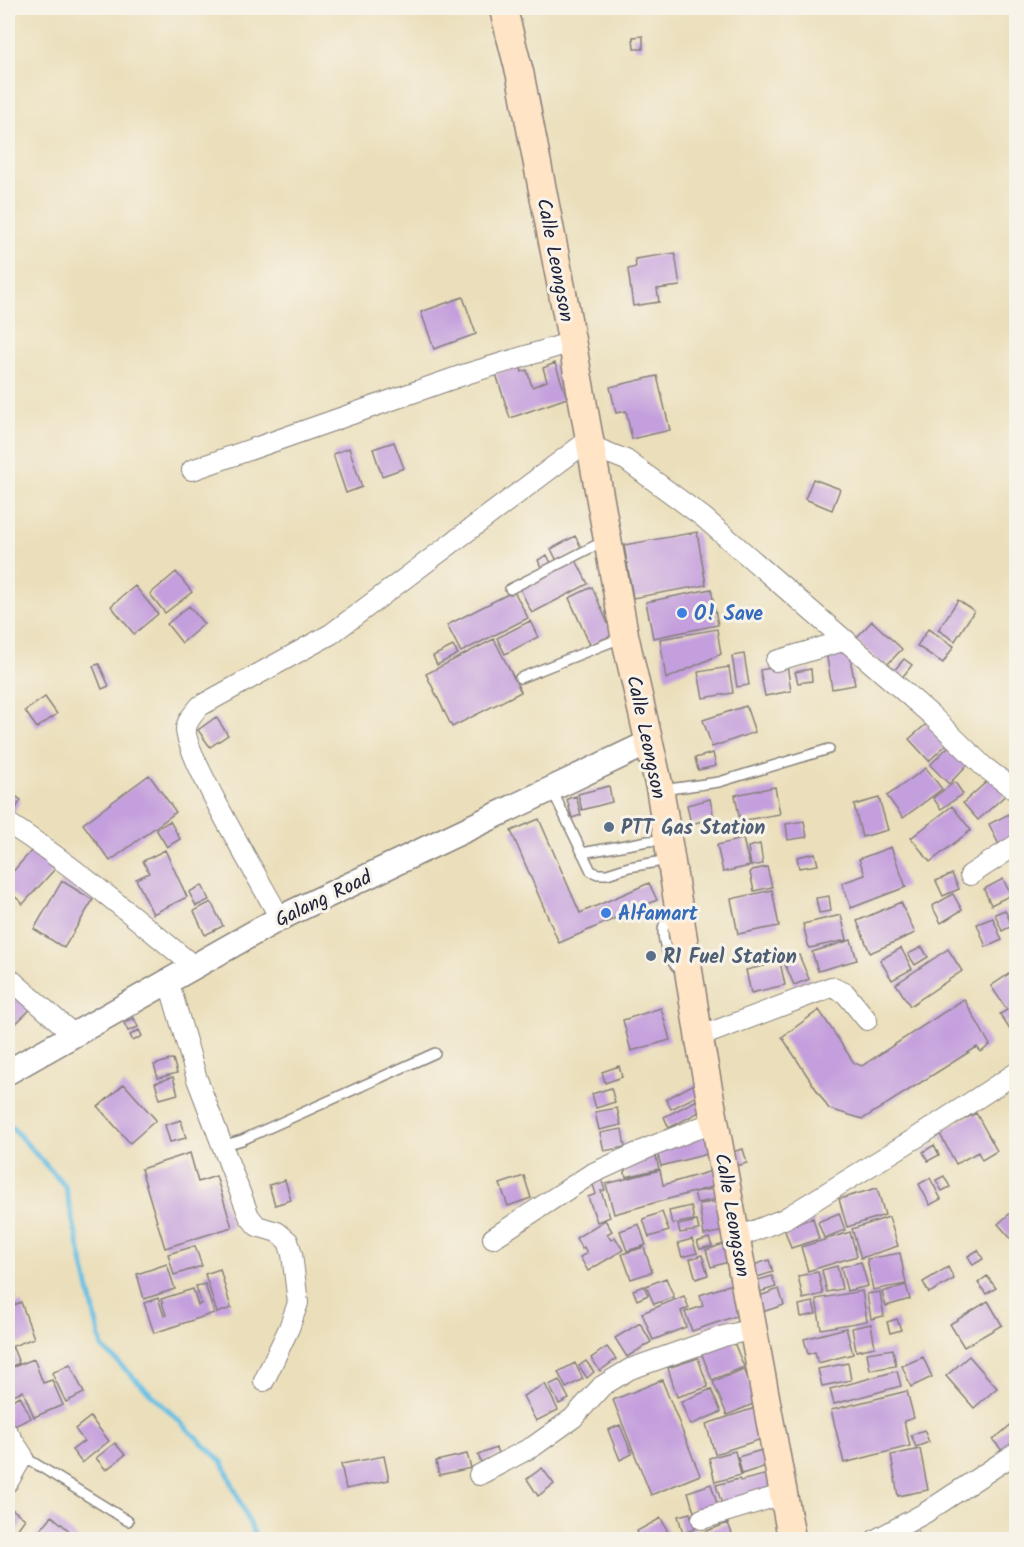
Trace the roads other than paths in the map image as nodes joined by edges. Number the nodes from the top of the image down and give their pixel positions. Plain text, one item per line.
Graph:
1 (503, 8) edge
2 (572, 342) junction
3 (591, 442) junction
4 (192, 470) dead end
5 (607, 540) junction
6 (510, 588) dead end
7 (625, 637) junction
8 (846, 640) junction
9 (776, 661) dead end
10 (520, 678) dead end
11 (648, 742) junction
12 (829, 749) dead end
13 (551, 788) junction
14 (660, 790) junction
15 (1017, 791) edge
16 (8, 823) edge
17 (1017, 845) edge
18 (669, 850) junction
19 (582, 853) junction
20 (970, 875) dead end
21 (280, 918) junction
22 (195, 967) junction
23 (8, 977) edge
24 (169, 983) junction
25 (867, 1020) dead end
26 (73, 1034) junction
27 (699, 1037) junction
28 (435, 1053) dead end
29 (8, 1072) edge
30 (1017, 1073) edge
31 (716, 1121) junction
32 (222, 1146) junction
33 (493, 1238) dead end
34 (736, 1238) junction
35 (754, 1329) junction
36 (264, 1381) dead end
37 (8, 1433) edge
38 (1017, 1453) edge
39 (23, 1456) junction
40 (480, 1475) dead end
41 (8, 1482) edge
42 (784, 1494) junction
43 (702, 1519) dead end
44 (128, 1521) dead end
45 (792, 1539) edge
46 (875, 1539) edge

1 - 2 main road, Calle Leongson
2 - 3 main road, Calle Leongson
2 - 4 street
3 - 5 main road, Calle Leongson
3 - 8 street
3 - 21 street
5 - 6 lane
5 - 7 main road, Calle Leongson
7 - 10 lane
7 - 11 main road, Calle Leongson
8 - 9 street
8 - 15 street
11 - 13 street, Galang Road
11 - 14 main road, Calle Leongson
12 - 14 lane
13 - 19 lane
13 - 21 street, Galang Road
14 - 18 main road, Calle Leongson
16 - 22 street
17 - 20 street
18 - 19 lane
18 - 19 lane
18 - 27 main road, Calle Leongson
21 - 22 street, Galang Road
22 - 24 street, Galang Road
23 - 26 street
24 - 26 street, Galang Road
24 - 32 street
25 - 27 street
26 - 29 street, Galang Road
27 - 31 main road, Calle Leongson
28 - 32 lane
30 - 34 street
31 - 33 street
31 - 34 main road, Calle Leongson
32 - 36 street
34 - 35 main road, Calle Leongson
35 - 40 street
35 - 42 main road, Calle Leongson
37 - 39 street
38 - 46 street
39 - 41 street
39 - 44 lane
42 - 43 street
42 - 45 main road, Calle Leongson

